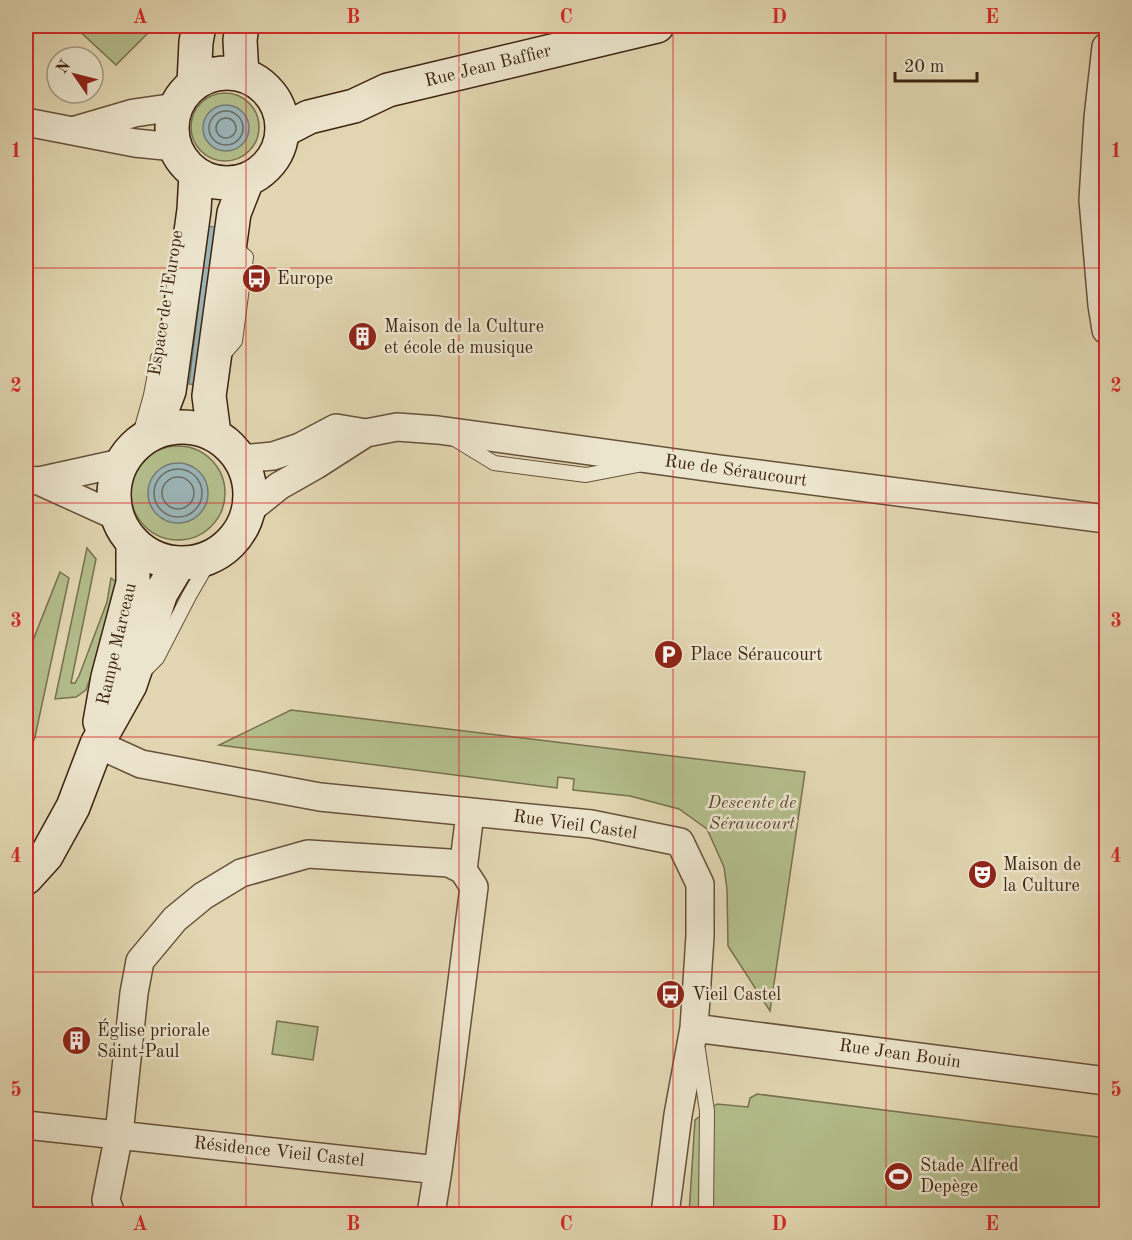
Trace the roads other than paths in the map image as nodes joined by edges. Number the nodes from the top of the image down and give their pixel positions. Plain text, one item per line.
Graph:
1 (199, 26) edge
2 (242, 26) edge
3 (657, 26) edge
4 (1107, 47) edge
5 (242, 75) junction
6 (388, 90) junction
7 (185, 95) junction
8 (272, 95) junction
9 (26, 122) edge
10 (72, 131) junction
11 (282, 131) junction
12 (185, 161) junction
13 (247, 180) junction
14 (171, 272) dead end
15 (1107, 330) edge
16 (160, 342) dead end
17 (366, 433) junction
18 (214, 434) junction
19 (137, 446) junction
20 (240, 459) junction
21 (32, 481) edge
22 (248, 512) junction
23 (1107, 519) edge
24 (125, 530) junction
25 (212, 556) junction
26 (179, 563) junction
27 (130, 685) junction
28 (97, 744) junction
29 (470, 813) junction
30 (463, 870) junction
31 (26, 878) edge
32 (694, 1028) junction
33 (1107, 1081) edge
34 (26, 1125) edge
35 (119, 1134) junction
36 (438, 1170) junction
37 (111, 1215) edge
38 (431, 1215) edge
39 (665, 1215) edge
40 (706, 1215) edge

1 - 7 main road
2 - 5 main road
3 - 6 main road, Rue Jean Baffier
4 - 15 street
5 - 7 main road
5 - 8 main road
6 - 8 main road, Rue Jean Baffier
6 - 11 main road, Rue Jean Baffier
7 - 10 street
7 - 12 main road
8 - 11 main road
9 - 10 street
10 - 12 street
11 - 13 main road
12 - 13 main road
12 - 14 lane, Espace de l'Europe
12 - 19 main road, Espace de l'Europe
13 - 18 main road
16 - 19 lane, Espace de l'Europe
17 - 20 street, Rue de Séraucourt
17 - 22 street, Rue de Séraucourt
17 - 23 street, Rue de Séraucourt
18 - 19 main road
18 - 20 main road
19 - 21 street
19 - 24 main road
20 - 22 main road
21 - 24 street
22 - 25 main road
24 - 26 main road
24 - 28 main road, Rampe Marceau
25 - 26 main road
25 - 27 lane, Rampe Marceau
26 - 27 main road, Rampe Marceau
27 - 28 main road, Rampe Marceau
28 - 29 street, Rue Vieil Castel
28 - 31 main road, Rampe Marceau
29 - 30 street
29 - 32 street, Rue Vieil Castel
30 - 35 street
30 - 36 street
32 - 33 street, Rue Jean Bouin
32 - 39 street, Rue Vieil Castel
32 - 40 lane
34 - 35 street, Résidence Vieil Castel
35 - 36 street, Résidence Vieil Castel
35 - 37 street
36 - 38 street

